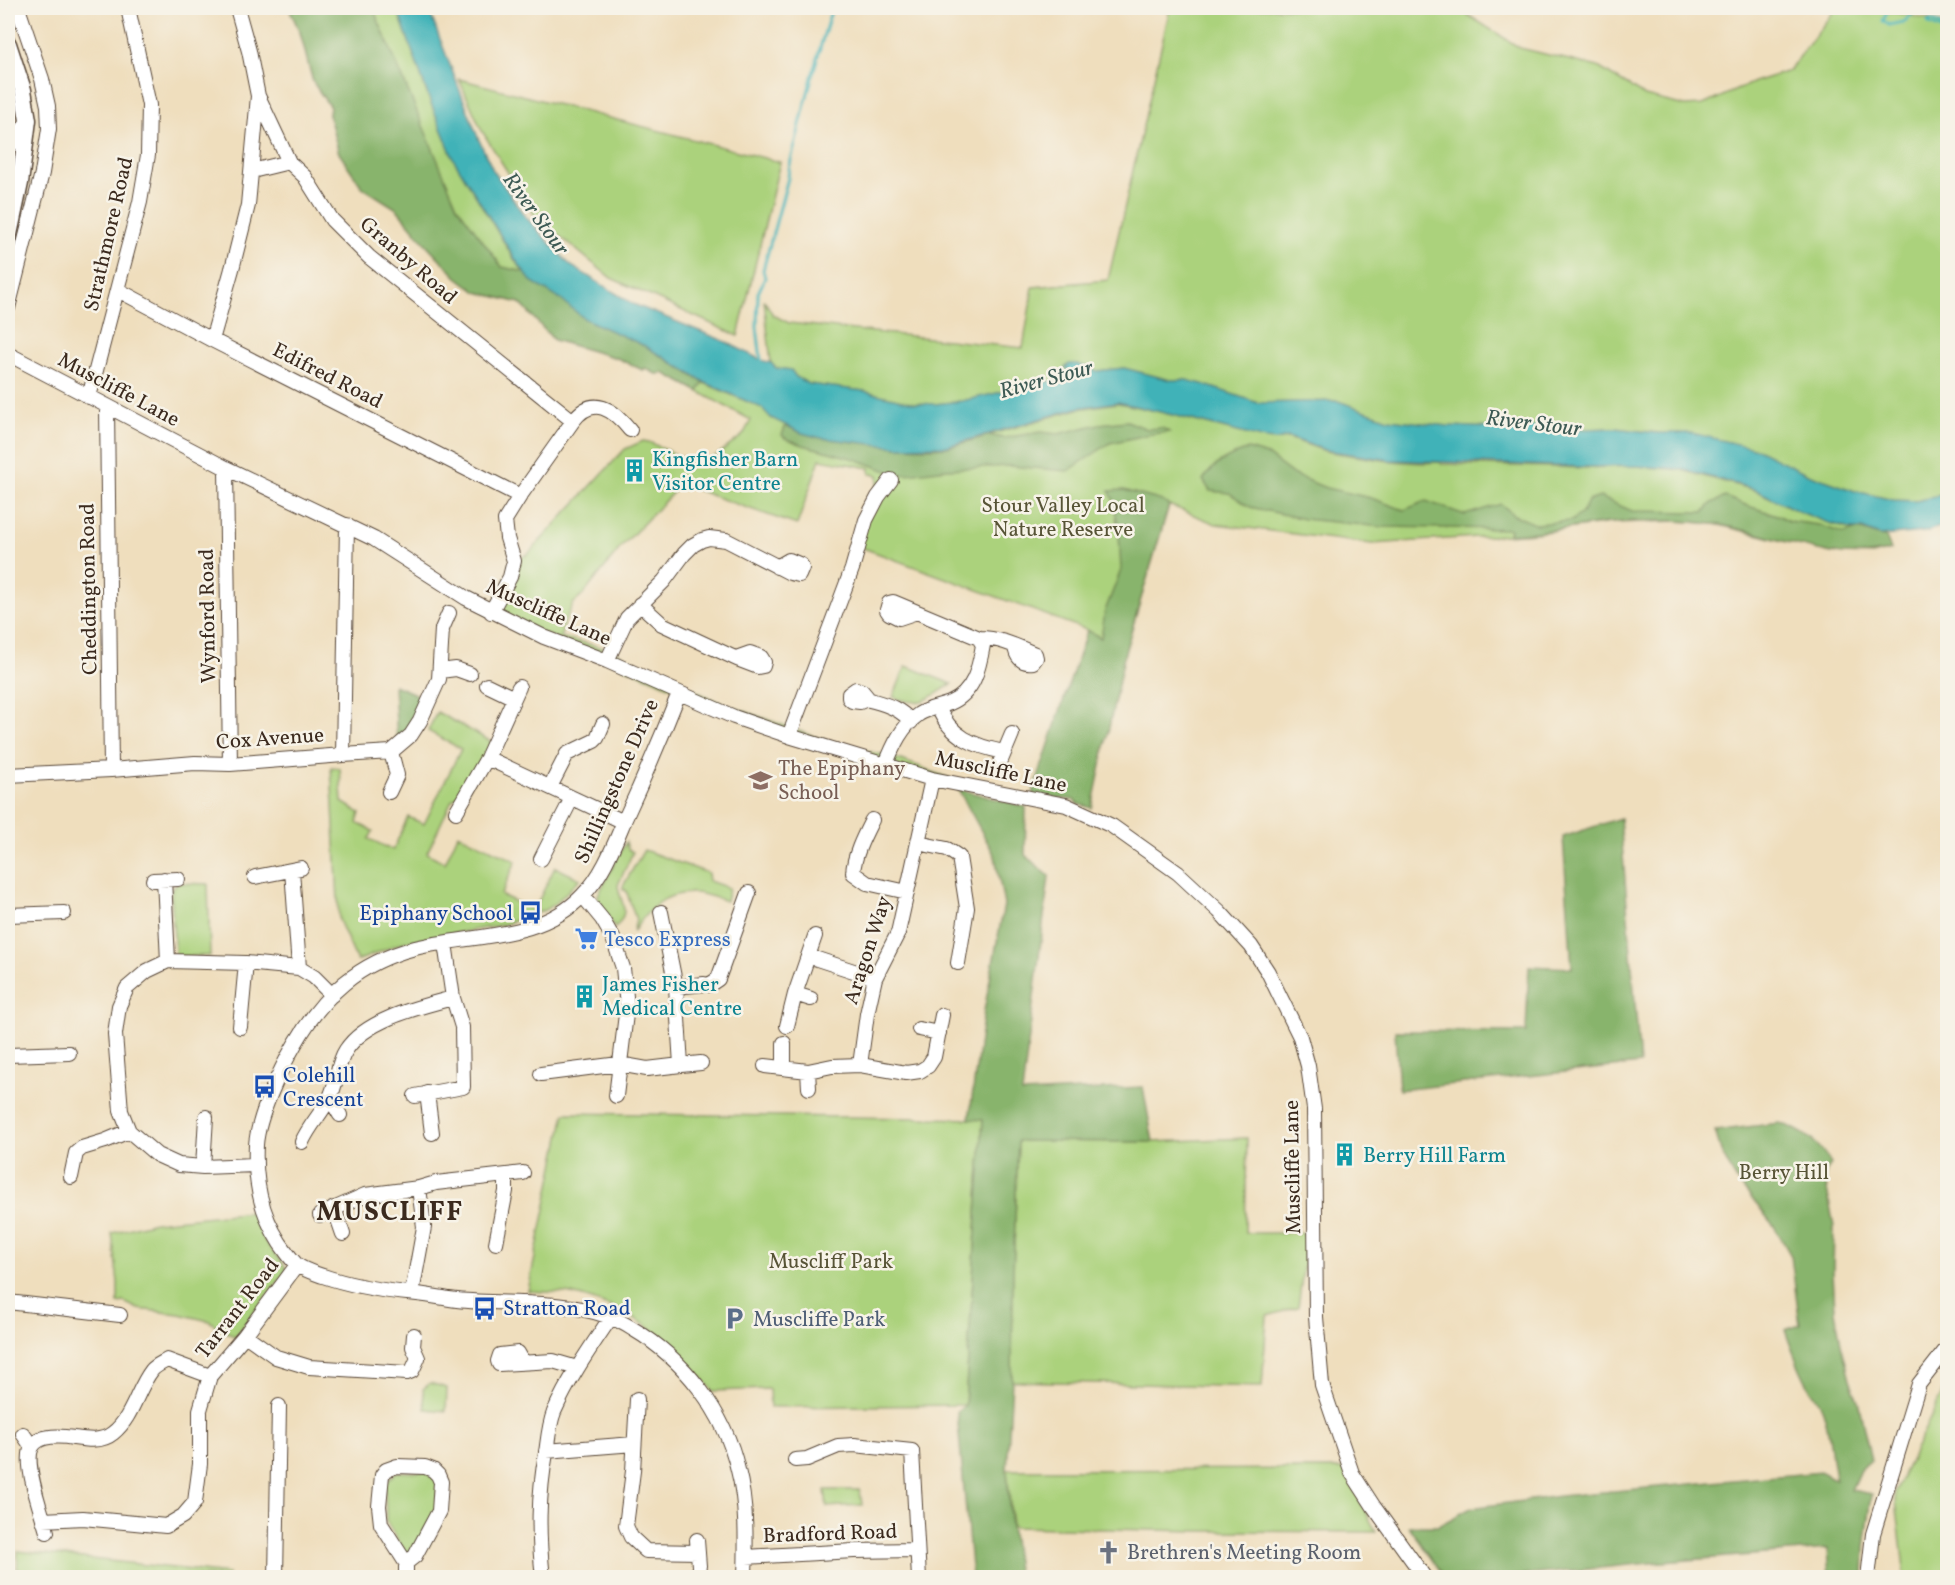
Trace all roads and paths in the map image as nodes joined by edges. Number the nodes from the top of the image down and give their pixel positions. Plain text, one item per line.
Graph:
1 (18, 8) edge
2 (128, 8) edge
3 (237, 8) edge
4 (8, 44) edge
5 (8, 69) edge
6 (258, 96) junction
7 (28, 120) junction
8 (11, 141) edge
9 (289, 162) junction
10 (252, 171) junction
11 (11, 191) edge
12 (8, 239) edge
13 (118, 290) junction
14 (8, 308) edge
15 (212, 340) junction
16 (10, 358) edge
17 (89, 397) junction
18 (107, 406) junction
19 (573, 420) junction
20 (630, 430) dead end
21 (226, 468) junction
22 (891, 480) dead end
23 (520, 496) junction
24 (347, 525) junction
25 (777, 567) dead end
26 (640, 604) junction
27 (491, 612) junction
28 (917, 612) dead end
29 (449, 613) dead end
30 (979, 638) junction
31 (1015, 646) dead end
32 (736, 658) dead end
33 (607, 661) junction
34 (440, 671) junction
35 (470, 674) dead end
36 (487, 685) dead end
37 (679, 693) junction
38 (867, 699) dead end
39 (938, 707) junction
40 (910, 722) junction
41 (603, 724) dead end
42 (1012, 734) dead end
43 (789, 736) junction
44 (391, 752) junction
45 (343, 755) junction
46 (487, 758) junction
47 (230, 764) junction
48 (886, 764) junction
49 (111, 770) junction
50 (8, 776) edge
51 (932, 779) junction
52 (550, 788) junction
53 (389, 792) dead end
54 (572, 798) junction
55 (456, 812) dead end
56 (872, 820) dead end
57 (624, 822) junction
58 (918, 843) junction
59 (541, 859) dead end
60 (255, 877) dead end
61 (178, 879) dead end
62 (908, 892) junction
63 (749, 893) dead end
64 (583, 896) junction
65 (661, 912) dead end
66 (64, 913) dead end
67 (8, 915) edge
68 (815, 936) dead end
69 (445, 943) junction
70 (808, 956) junction
71 (168, 961) junction
72 (246, 963) junction
73 (958, 963) dead end
74 (299, 968) junction
75 (875, 978) junction
76 (676, 987) junction
77 (795, 994) junction
78 (332, 995) junction
79 (453, 998) junction
80 (811, 999) dead end
81 (942, 1015) dead end
82 (787, 1026) dead end
83 (240, 1027) dead end
84 (919, 1029) dead end
85 (939, 1033) junction
86 (784, 1043) dead end
87 (69, 1053) dead end
88 (8, 1055) edge
89 (701, 1063) dead end
90 (619, 1064) junction
91 (681, 1065) junction
92 (860, 1065) junction
93 (765, 1066) dead end
94 (784, 1068) junction
95 (808, 1071) junction
96 (541, 1074) dead end
97 (809, 1088) dead end
98 (616, 1096) dead end
99 (330, 1098) junction
100 (340, 1114) dead end
101 (206, 1117) dead end
102 (129, 1131) junction
103 (432, 1133) dead end
104 (302, 1142) dead end
105 (255, 1166) junction
106 (203, 1167) junction
107 (523, 1173) dead end
108 (506, 1175) junction
109 (71, 1177) dead end
110 (419, 1188) junction
111 (334, 1209) junction
112 (320, 1215) dead end
113 (343, 1234) dead end
114 (496, 1243) dead end
115 (297, 1265) junction
116 (412, 1293) junction
117 (8, 1302) edge
118 (120, 1315) dead end
119 (611, 1317) junction
120 (245, 1335) junction
121 (414, 1335) dead end
122 (1947, 1347) edge
123 (523, 1362) dead end
124 (577, 1368) junction
125 (210, 1376) junction
126 (637, 1399) dead end
127 (279, 1406) dead end
128 (23, 1434) dead end
129 (634, 1444) junction
130 (32, 1447) junction
131 (546, 1451) junction
132 (795, 1461) dead end
133 (917, 1550) junction
134 (698, 1552) dead end
135 (746, 1557) junction
136 (406, 1563) junction
137 (276, 1578) edge
138 (406, 1578) edge
139 (543, 1578) edge
140 (745, 1578) edge
141 (919, 1578) edge
142 (1425, 1578) edge
143 (1868, 1578) edge

1 - 14 street
2 - 13 street, Strathmore Road
3 - 6 street
4 - 7 main road
5 - 8 main road
6 - 9 street, Granby Road
6 - 10 street
7 - 8 street
7 - 11 main road
8 - 11 main road
9 - 10 street
9 - 19 street, Granby Road
10 - 15 street
11 - 12 main road
13 - 15 street, Edifred Road
13 - 17 street, Strathmore Road
15 - 23 street, Edifred Road
16 - 17 street, Muscliffe Lane
17 - 18 street, Muscliffe Lane
18 - 21 street, Muscliffe Lane
18 - 49 street, Cheddington Road
19 - 20 street
19 - 23 street
21 - 24 street, Muscliffe Lane
21 - 47 street, Wynford Road
22 - 43 street
23 - 27 street
24 - 27 street, Muscliffe Lane
24 - 45 street, Cox Avenue
25 - 26 street
26 - 32 street
26 - 33 street
27 - 33 street, Muscliffe Lane
28 - 30 street
29 - 34 street
30 - 31 street
30 - 39 street
33 - 37 street, Muscliffe Lane
34 - 35 street
34 - 44 street
36 - 46 street
37 - 43 street, Muscliffe Lane
37 - 57 street, Shillingstone Drive
38 - 40 street
39 - 40 street
39 - 42 street
40 - 48 street
41 - 52 street
43 - 48 street, Muscliffe Lane
44 - 45 street
44 - 53 street
45 - 47 street, Cox Avenue
46 - 52 street
46 - 55 street
47 - 49 street, Cox Avenue
48 - 51 street, Muscliffe Lane
49 - 50 street, Cox Avenue
51 - 58 street, Aragon Way
51 - 142 street, Muscliffe Lane
52 - 54 street
54 - 57 street
54 - 59 street
56 - 62 street
57 - 64 street, Shillingstone Drive
58 - 62 street, Aragon Way
58 - 73 street
60 - 74 street
61 - 71 street
62 - 75 street, Aragon Way
63 - 76 street
64 - 69 street, Shillingstone Drive
64 - 90 street
65 - 76 street
66 - 67 street
68 - 70 street
69 - 78 street, Shillingstone Drive
69 - 79 street
70 - 75 street
70 - 77 street
71 - 72 street
71 - 102 street
72 - 74 street
72 - 83 street
74 - 78 street
75 - 92 street, Aragon Way
76 - 91 street
77 - 80 street
77 - 82 street
78 - 105 street, Shillingstone Drive
79 - 99 street
79 - 103 street
81 - 85 street
84 - 85 street
85 - 92 street
86 - 94 street
87 - 88 street
89 - 91 street
90 - 91 street
90 - 96 street
90 - 98 street
92 - 95 street
93 - 94 street
94 - 95 street
95 - 97 street
99 - 100 street
99 - 104 street
101 - 106 street
102 - 106 street
102 - 109 street
105 - 106 street
105 - 115 street, Shillingstone Drive
107 - 108 street
108 - 110 street
108 - 114 street
110 - 111 street
110 - 116 street
111 - 112 street
111 - 113 street
115 - 116 street, Shillingstone Drive
115 - 120 street, Tarrant Road
116 - 119 street, Shillingstone Drive
117 - 118 street
119 - 124 street
119 - 135 street, Shillingstone Drive
120 - 121 street
120 - 125 street, Tarrant Road
122 - 143 street
123 - 124 street
124 - 131 street
125 - 130 street
125 - 130 street, Tarrant Road
126 - 129 street
127 - 137 street
128 - 130 street
129 - 131 street
129 - 134 street
131 - 139 street
132 - 133 street, Bradford Road
133 - 135 street, Bradford Road
133 - 141 street, Bradford Road
135 - 140 street, Shillingstone Drive
136 - 136 street
136 - 138 street

